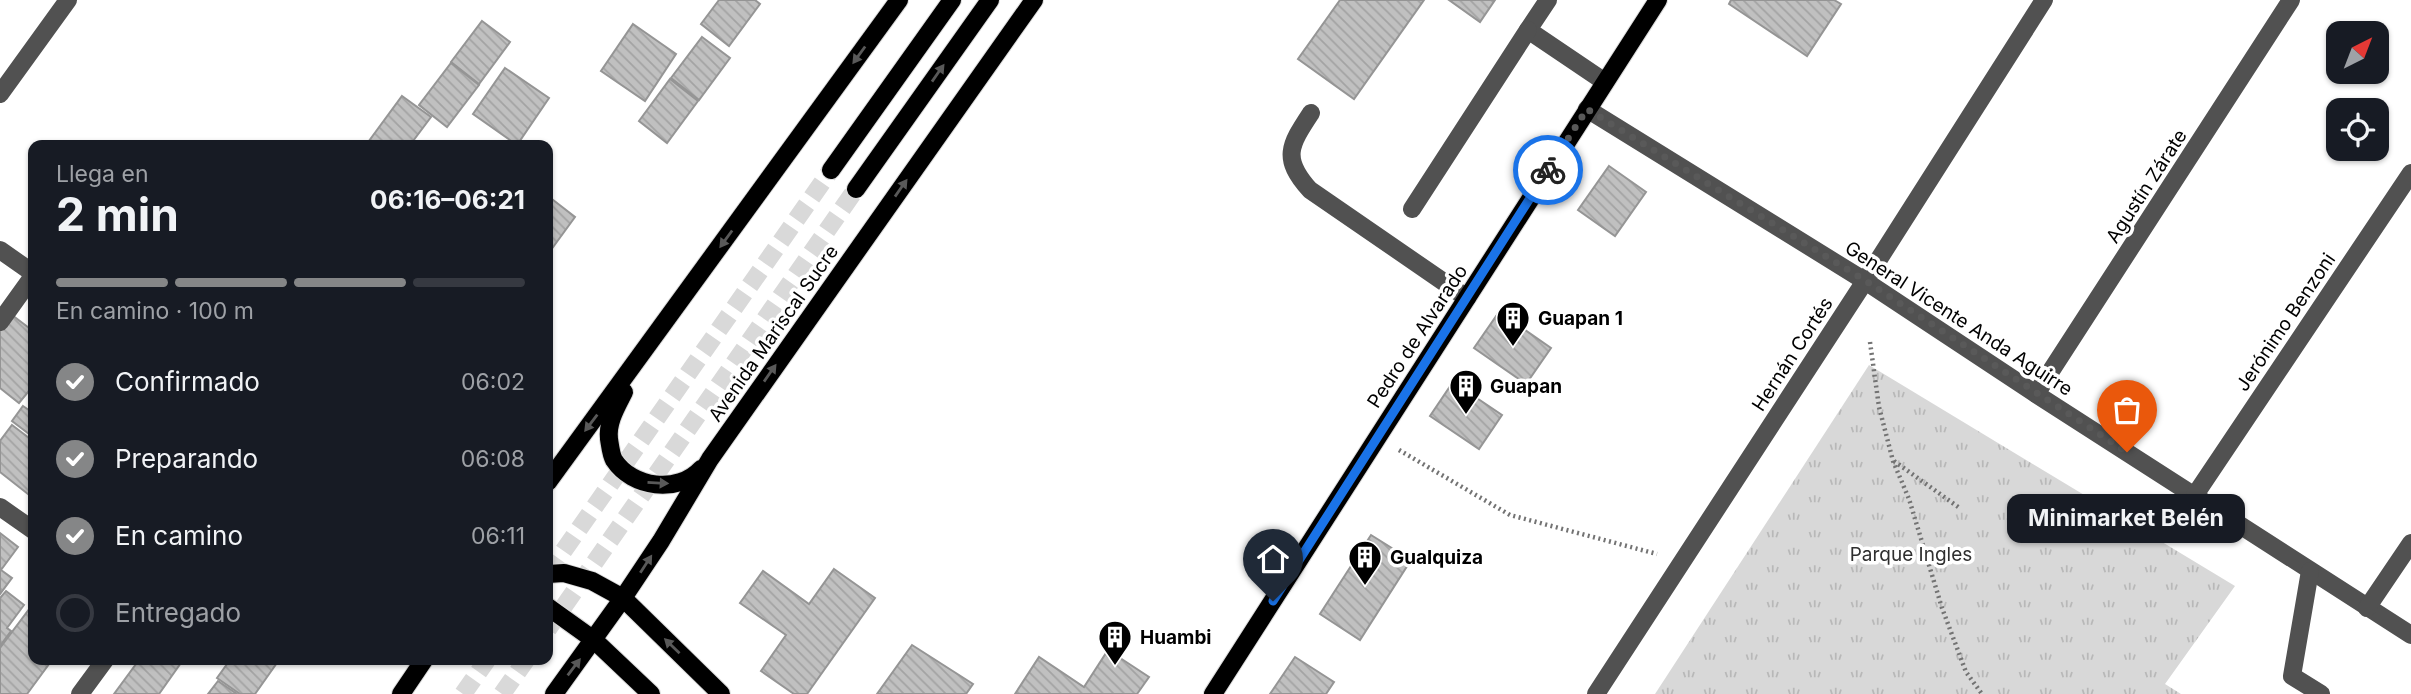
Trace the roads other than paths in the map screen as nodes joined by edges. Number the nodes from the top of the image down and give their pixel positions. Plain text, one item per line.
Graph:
1 (68, 0) edge
2 (899, 0) edge
3 (952, 0) edge
4 (990, 0) edge
5 (1034, 0) edge
6 (1548, 0) edge
7 (1658, 0) edge
8 (2044, 0) edge
9 (2291, 0) edge
10 (1528, 30) junction
11 (1605, 82) junction
12 (0, 94) edge
13 (1587, 109) junction
14 (1311, 113) dead end
15 (831, 170) tunnel mouth
16 (2411, 173) edge
17 (856, 189) tunnel mouth
18 (1412, 209) dead end
19 (0, 250) edge
20 (28, 271) edge
21 (1866, 281) junction
22 (28, 282) edge
23 (1467, 298) junction
24 (0, 322) edge
25 (642, 354) junction
26 (2036, 394) junction
27 (709, 459) junction
28 (553, 475) edge
29 (2195, 495) junction
30 (0, 507) edge
31 (28, 527) edge
32 (2411, 543) edge
33 (2310, 571) junction
34 (553, 574) edge
35 (623, 598) junction
36 (2367, 608) junction
37 (553, 611) edge
38 (2411, 635) edge
39 (594, 640) junction
40 (101, 665) edge
41 (421, 665) edge
42 (80, 694) edge
43 (401, 694) edge
44 (554, 694) edge
45 (651, 694) edge
46 (720, 694) edge
47 (1213, 694) edge
48 (1596, 694) edge
49 (2321, 694) edge

1 - 12 street
2 -> 25 main road
3 - 15 main road
17 -> 4 main road
27 -> 5 main road, Avenida Mariscal Sucre
6 - 10 street
7 - 11 main road, Pedro de Alvarado
8 - 21 street, Hernán Cortés
9 - 26 street, Agustín Zárate
10 - 11 street
10 - 18 street
11 - 13 main road, Pedro de Alvarado
13 - 21 street, General Vicente Anda Aguirre
13 - 23 main road, Pedro de Alvarado
14 - 23 street
16 - 29 street, Jerónimo Benzoni
19 - 20 street
21 - 26 street, General Vicente Anda Aguirre
21 - 48 street, Hernán Cortés
22 - 24 street
23 - 47 main road, Pedro de Alvarado
25 -> 27 main road
25 -> 28 main road
26 - 29 street, General Vicente Anda Aguirre
35 -> 27 main road, Avenida Mariscal Sucre
29 - 33 street, General Vicente Anda Aguirre
30 - 31 street
32 - 36 street
33 - 36 street, General Vicente Anda Aguirre
33 - 49 street
34 - 35 main road
35 - 39 main road, Avenida Mariscal Sucre
46 -> 35 main road
36 - 38 street, General Vicente Anda Aguirre
37 - 39 main road
44 -> 39 main road, Avenida Mariscal Sucre
39 - 45 main road
40 - 42 street
41 - 43 main road

